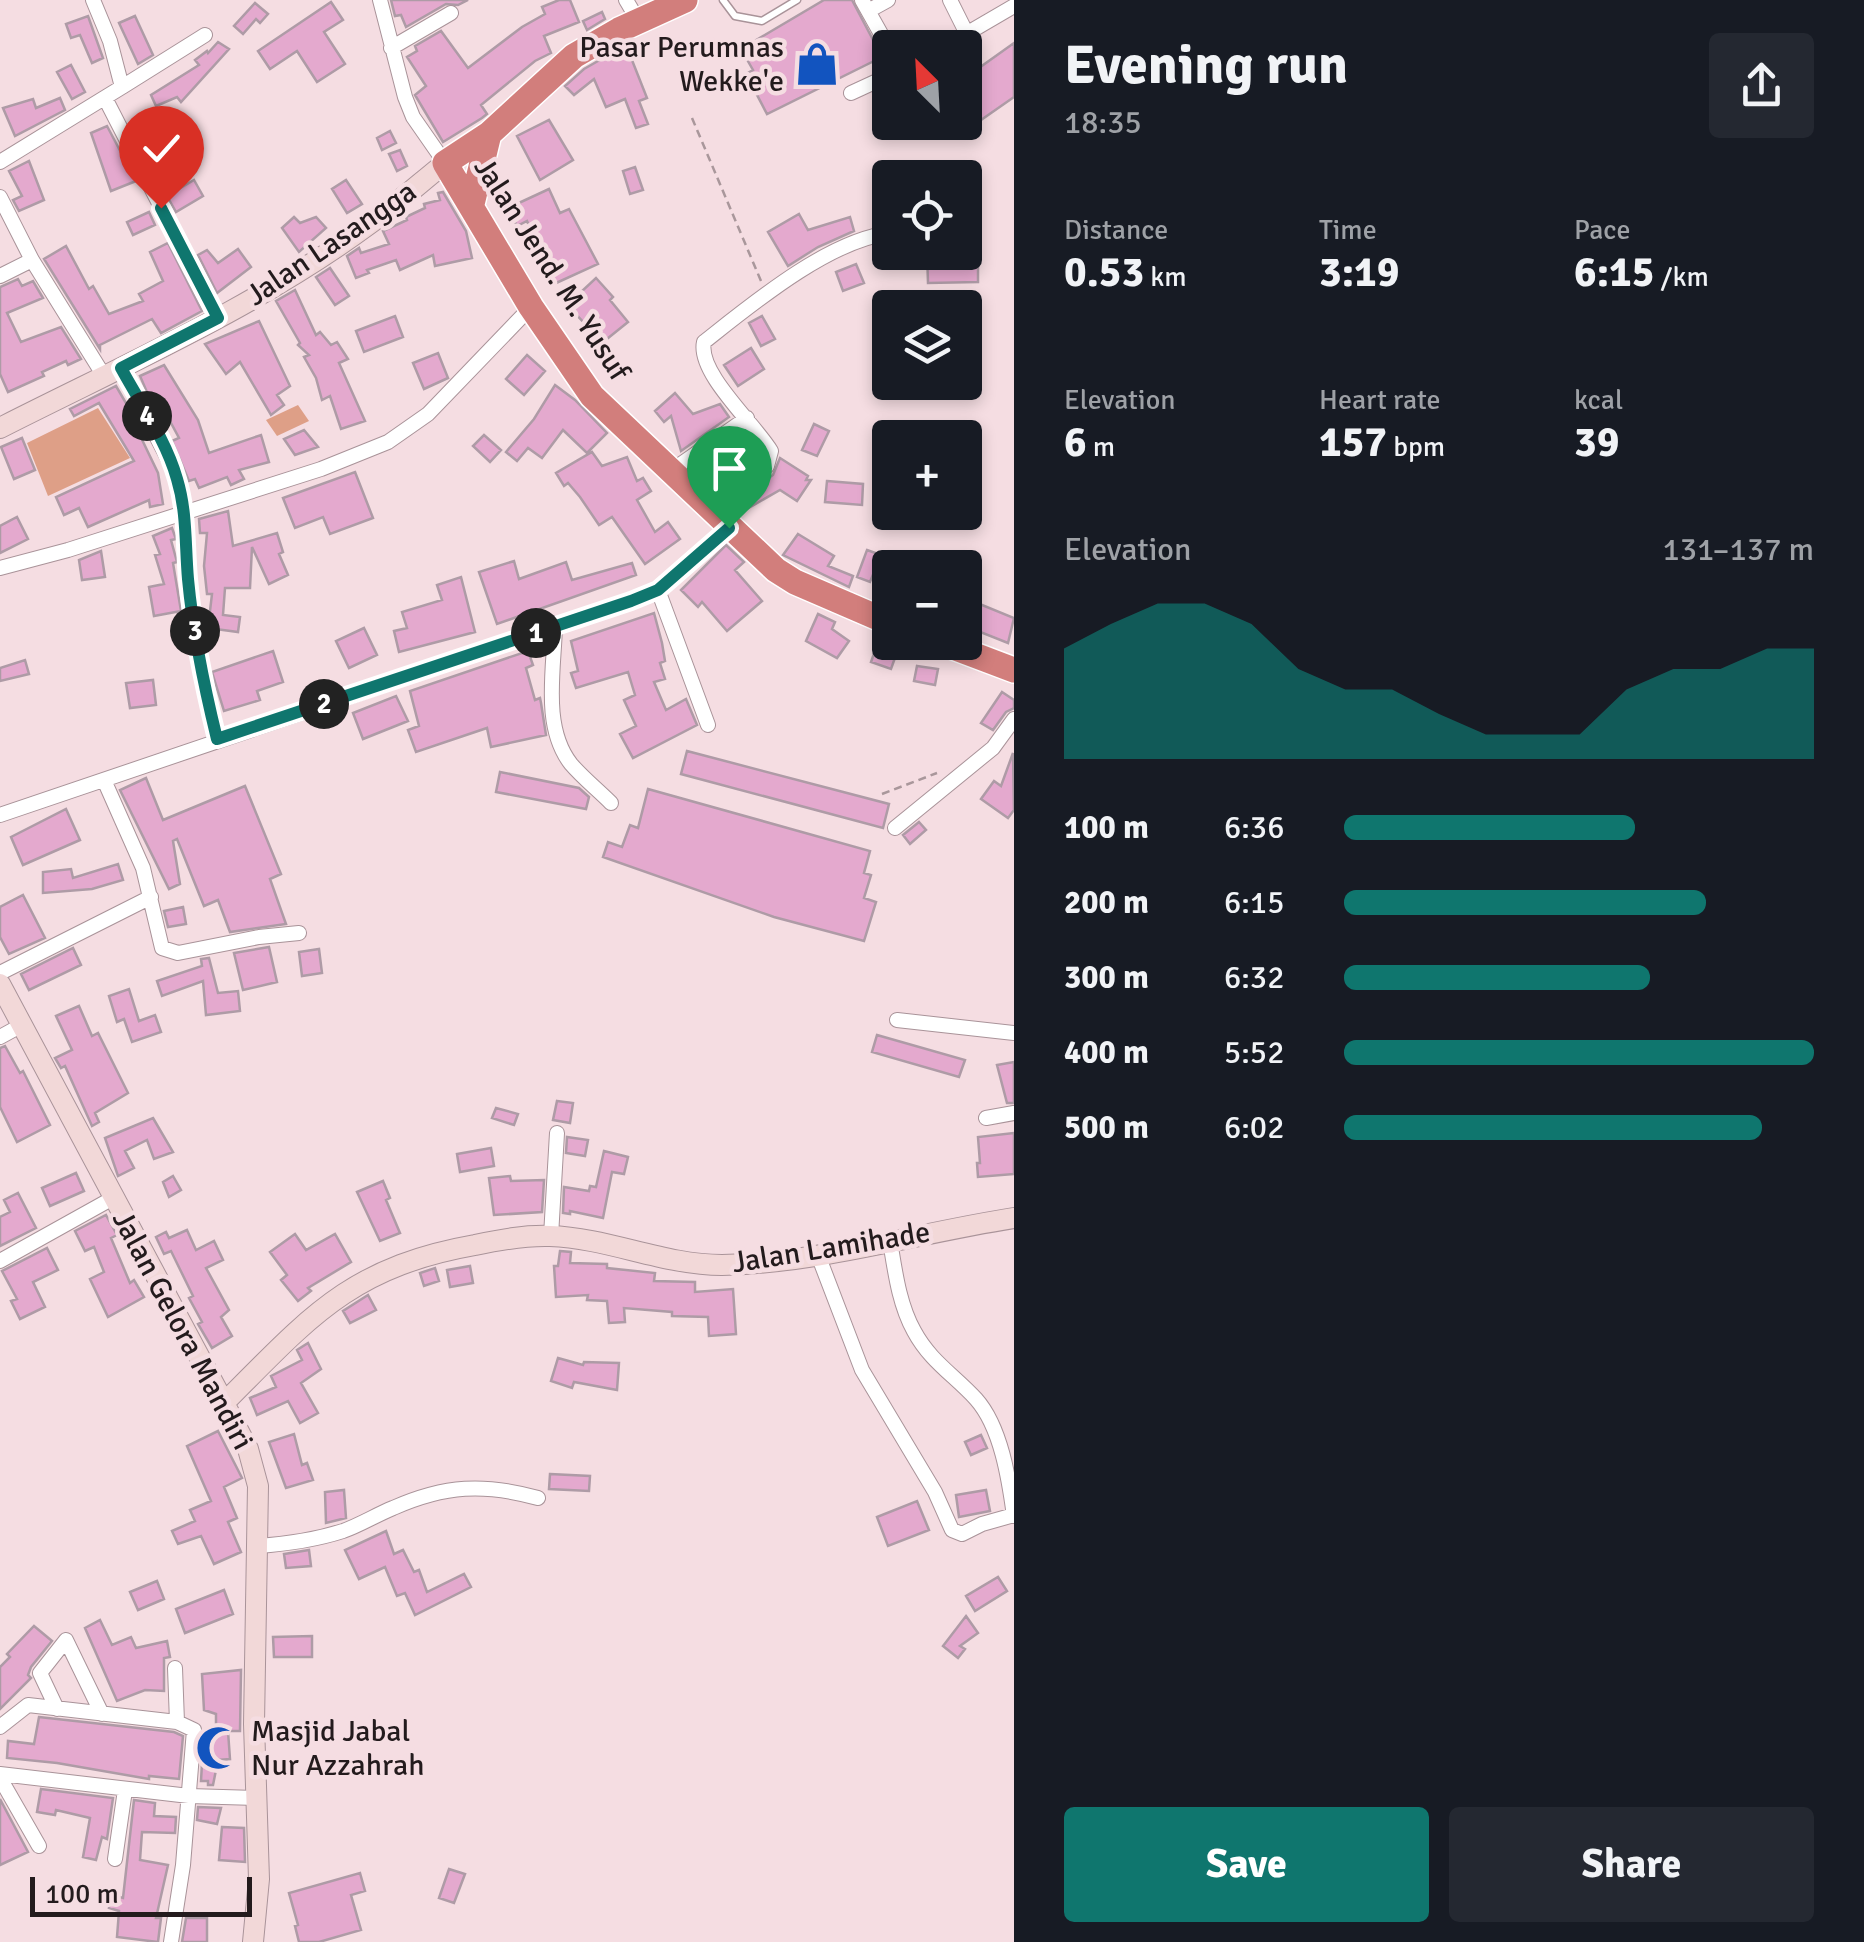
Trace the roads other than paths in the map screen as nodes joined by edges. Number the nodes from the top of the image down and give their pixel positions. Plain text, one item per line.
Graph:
1 (92, 0) edge
2 (380, 0) edge
3 (685, 0) edge
4 (723, 0) edge
5 (798, 0) edge
6 (888, 0) edge
7 (950, 0) edge
8 (865, 6) edge
9 (1014, 6) edge
10 (632, 11) edge
11 (452, 13) dead end
12 (879, 30) edge
13 (965, 30) edge
14 (974, 30) edge
15 (205, 35) dead end
16 (391, 48) junction
17 (872, 84) edge
18 (122, 87) junction
19 (851, 94) dead end
20 (105, 98) junction
21 (489, 134) junction
22 (0, 162) edge
23 (445, 163) junction
24 (0, 197) edge
25 (472, 204) junction
26 (17, 231) junction
27 (872, 238) edge
28 (0, 241) edge
29 (32, 260) junction
30 (0, 276) edge
31 (531, 307) junction
32 (218, 318) junction
33 (112, 372) junction
34 (747, 418) junction
35 (0, 428) edge
36 (672, 472) junction
37 (711, 506) junction
38 (185, 510) junction
39 (729, 528) junction
40 (0, 568) edge
41 (658, 590) junction
42 (872, 615) edge
43 (554, 626) junction
44 (982, 658) edge
45 (1014, 670) edge
46 (1014, 719) edge
47 (708, 725) dead end
48 (217, 739) junction
49 (104, 780) junction
50 (611, 802) dead end
51 (0, 815) edge
52 (895, 828) dead end
53 (151, 897) junction
54 (299, 934) dead end
55 (0, 973) edge
56 (0, 984) edge
57 (897, 1020) dead end
58 (22, 1025) junction
59 (1014, 1033) edge
60 (0, 1037) edge
61 (1014, 1113) edge
62 (986, 1118) dead end
63 (557, 1133) dead end
64 (113, 1198) junction
65 (1014, 1218) edge
66 (551, 1236) junction
67 (890, 1241) junction
68 (818, 1255) junction
69 (0, 1261) edge
70 (224, 1403) junction
71 (538, 1498) dead end
72 (1014, 1516) edge
73 (258, 1546) junction
74 (175, 1668) dead end
75 (57, 1708) junction
76 (102, 1714) junction
77 (177, 1722) junction
78 (0, 1728) edge
79 (0, 1776) edge
80 (124, 1790) junction
81 (189, 1796) junction
82 (257, 1798) junction
83 (39, 1846) dead end
84 (115, 1859) dead end
85 (171, 1942) edge
86 (253, 1942) edge

1 - 18 street
2 - 16 street
3 - 10 highway
4 - 5 lane
6 - 8 street
7 - 13 street
8 - 12 street
9 - 14 street
10 - 21 highway
11 - 16 street
15 - 18 street
16 - 23 street
17 - 19 street
18 - 20 street
20 - 22 street
20 - 32 street
21 - 23 highway
21 - 25 highway
23 - 25 highway, Jalan Jend. M. Yusuf
23 - 32 street, Jalan Lasangga
24 - 26 street
25 - 31 highway, Jalan Jend. M. Yusuf
26 - 28 street
26 - 29 street
27 - 34 street
29 - 30 street
29 - 33 street
31 - 36 highway, Jalan Jend. M. Yusuf
31 - 38 street
32 - 33 street, Jalan Lasangga
33 - 35 street, Jalan Lasangga
33 - 38 street
34 - 36 street
34 - 37 street
36 - 37 highway, Jalan Jend. M. Yusuf
37 - 39 highway, Jalan Jend. M. Yusuf
38 - 40 street
38 - 48 street
39 - 41 street
39 - 42 highway, Jalan Jend. M. Yusuf
41 - 43 street
41 - 47 street
43 - 48 street
43 - 50 street
44 - 45 highway
46 - 52 street
48 - 49 street
49 - 51 street
49 - 53 street
53 - 54 street
53 - 55 street
56 - 58 street, Jalan Gelora Mandiri
57 - 59 street
58 - 60 street
58 - 64 street, Jalan Gelora Mandiri
61 - 62 street
63 - 66 street
64 - 69 street
64 - 70 street, Jalan Gelora Mandiri
65 - 67 street, Jalan Lamihade
66 - 68 street, Jalan Lamihade
66 - 70 street, Jalan Lamihade
67 - 68 street, Jalan Lamihade
67 - 72 street
68 - 72 street
70 - 73 street, Jalan Gelora Mandiri
71 - 73 street
73 - 82 street, Jalan Gelora Mandiri
74 - 77 street
75 - 76 street
75 - 76 street
75 - 78 street
76 - 77 street
77 - 81 street
79 - 80 street
79 - 83 street
80 - 81 street
80 - 84 street
81 - 82 street
81 - 85 street
82 - 86 street, Jalan Gelora Mandiri

